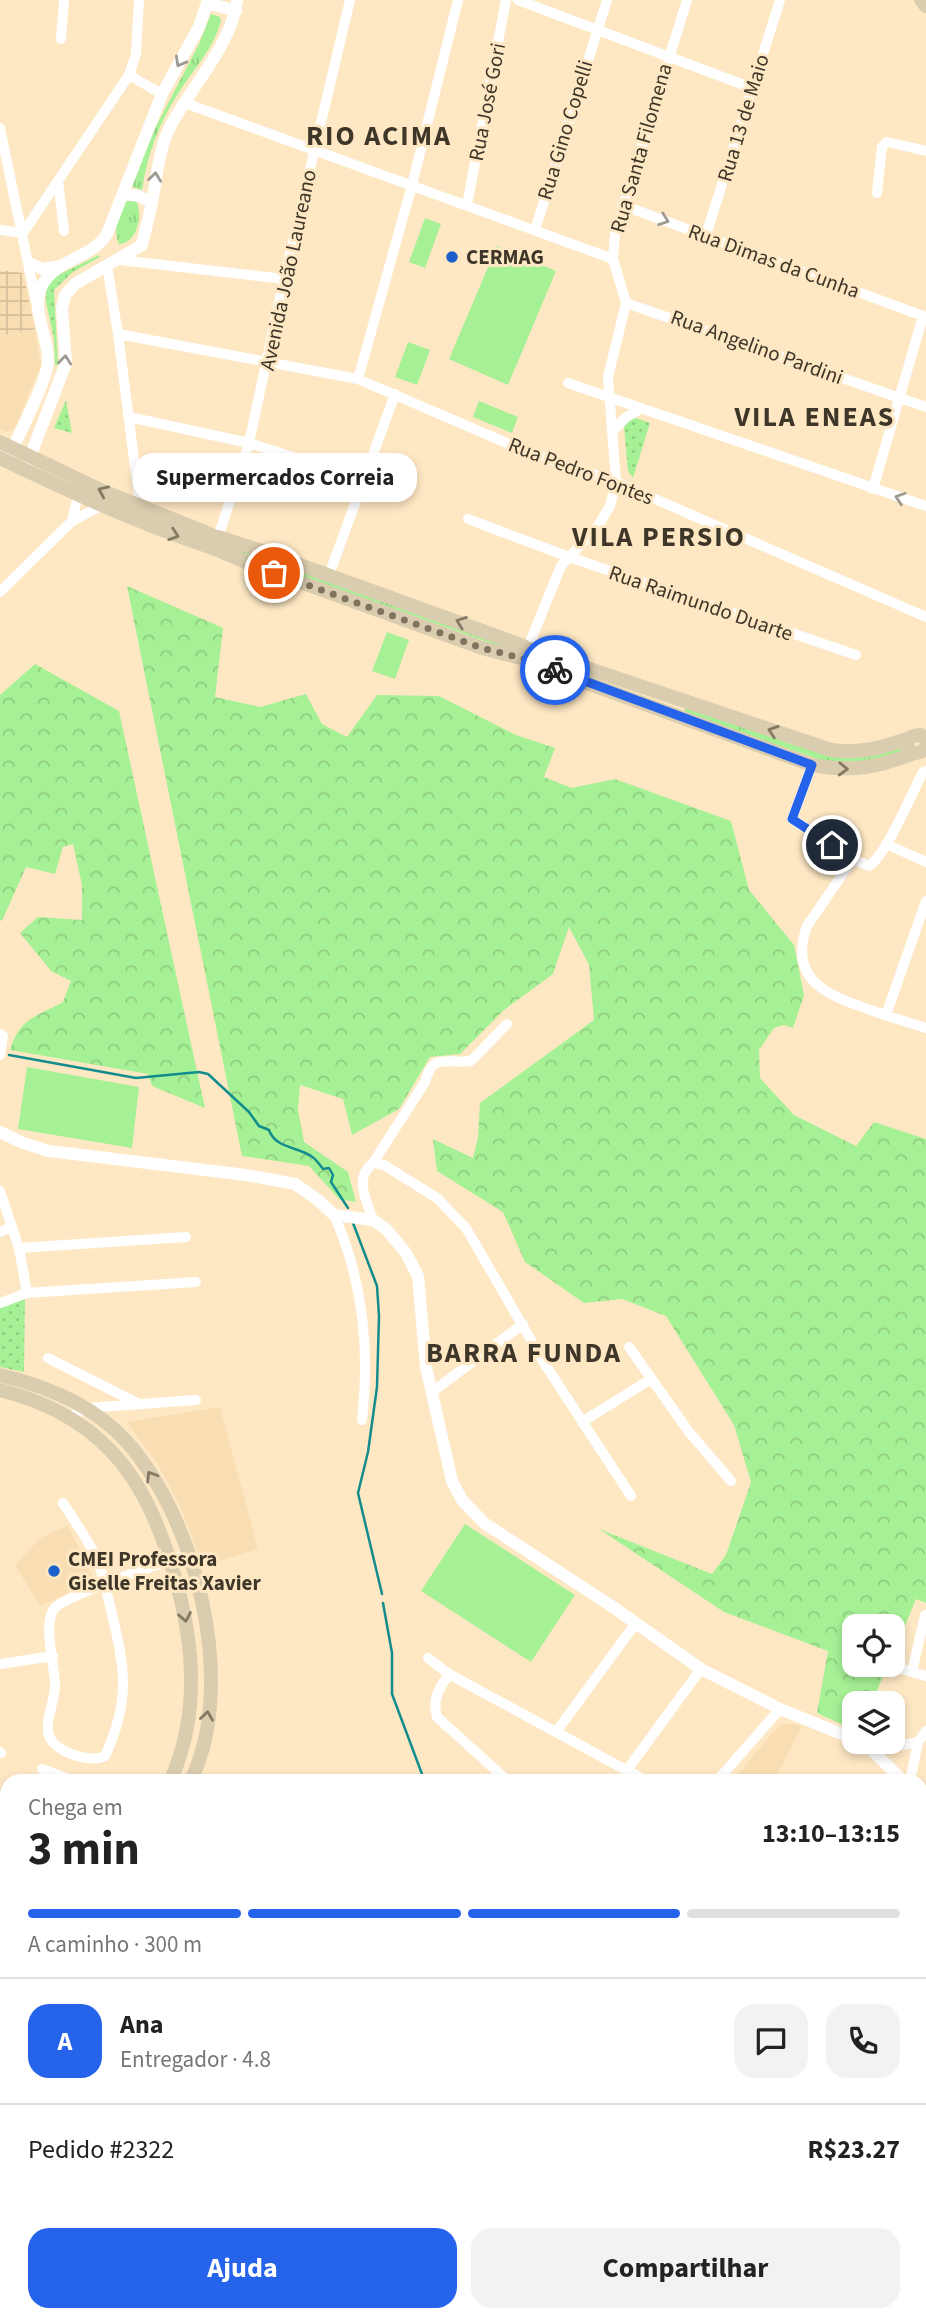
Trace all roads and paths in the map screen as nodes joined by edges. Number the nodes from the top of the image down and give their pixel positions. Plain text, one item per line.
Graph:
1 (64, 0) edge
2 (139, 0) edge
3 (349, 0) edge
4 (458, 0) edge
5 (506, 0) edge
6 (518, 0) edge
7 (607, 0) edge
8 (687, 0) edge
9 (780, 0) edge
10 (920, 0) edge
11 (208, 2) edge
12 (237, 6) edge
13 (926, 6) edge
14 (596, 30) junction
15 (61, 38) dead end
16 (668, 57) junction
17 (130, 75) junction
18 (752, 88) junction
19 (162, 94) junction
20 (185, 103) junction
21 (0, 128) edge
22 (314, 150) junction
23 (926, 151) edge
24 (58, 180) junction
25 (412, 185) junction
26 (877, 193) dead end
27 (122, 194) junction
28 (152, 203) junction
29 (467, 205) junction
30 (622, 205) junction
31 (0, 230) edge
32 (534, 230) junction
33 (64, 232) dead end
34 (23, 233) junction
35 (706, 235) junction
36 (105, 238) junction
37 (142, 245) junction
38 (613, 259) junction
39 (29, 263) junction
40 (113, 263) junction
41 (161, 264) junction
42 (61, 266) junction
43 (284, 279) junction
44 (36, 302) junction
45 (626, 303) junction
46 (925, 316) edge
47 (118, 334) junction
48 (268, 362) junction
49 (358, 379) junction
50 (568, 383) dead end
51 (395, 394) junction
52 (610, 397) junction
53 (34, 398) junction
54 (900, 398) junction
55 (51, 405) junction
56 (926, 407) edge
57 (642, 408) junction
58 (129, 417) junction
59 (612, 432) junction
60 (249, 443) junction
61 (5, 452) edge
62 (28, 463) junction
63 (364, 480) junction
64 (616, 482) junction
65 (873, 489) junction
66 (78, 495) junction
67 (101, 506) junction
68 (140, 506) junction
69 (926, 506) edge
70 (468, 519) dead end
71 (72, 521) junction
72 (213, 542) junction
73 (569, 557) junction
74 (329, 575) junction
75 (0, 592) edge
76 (926, 617) edge
77 (526, 652) junction
78 (856, 655) dead end
79 (679, 707) junction
80 (920, 741) edge
81 (812, 765) junction
82 (925, 773) edge
83 (886, 844) junction
84 (853, 859) junction
85 (926, 862) edge
86 (926, 901) edge
87 (886, 1015) junction
88 (507, 1024) dead end
89 (926, 1028) edge
90 (0, 1034) edge
91 (0, 1055) edge
92 (0, 1132) edge
93 (373, 1163) junction
94 (0, 1191) edge
95 (334, 1215) junction
96 (373, 1220) junction
97 (11, 1227) junction
98 (0, 1232) edge
99 (186, 1237) dead end
100 (19, 1248) junction
101 (196, 1282) dead end
102 (27, 1293) junction
103 (0, 1303) edge
104 (523, 1324) junction
105 (629, 1347) dead end
106 (48, 1358) dead end
107 (0, 1375) edge
108 (651, 1379) junction
109 (0, 1390) edge
110 (432, 1392) junction
111 (196, 1400) dead end
112 (137, 1404) junction
113 (86, 1408) junction
114 (69, 1418) junction
115 (362, 1420) dead end
116 (582, 1422) junction
117 (731, 1481) dead end
118 (631, 1496) dead end
119 (63, 1503) dead end
120 (173, 1516) junction
121 (157, 1525) junction
122 (188, 1554) junction
123 (170, 1561) junction
124 (106, 1584) junction
125 (925, 1615) edge
126 (636, 1623) junction
127 (52, 1657) junction
128 (428, 1658) dead end
129 (0, 1664) edge
130 (701, 1669) junction
131 (905, 1670) edge
132 (912, 1672) junction
133 (449, 1674) junction
134 (926, 1676) edge
135 (780, 1709) junction
136 (926, 1731) edge
137 (556, 1732) junction
138 (842, 1734) edge
139 (918, 1741) junction
140 (905, 1744) edge
141 (876, 1754) edge
142 (42, 1769) dead end
143 (627, 1770) junction
144 (55, 1774) edge
145 (174, 1774) edge
146 (193, 1774) edge
147 (500, 1774) edge
148 (634, 1774) edge
149 (723, 1774) edge
150 (897, 1774) edge
151 (912, 1774) edge

1 - 15 street
2 - 17 street
3 - 22 street, Avenida João Laureano
4 - 25 street
5 - 29 street, Rua José Gori
6 - 14 street
7 - 14 street, Rua Gino Copelli
8 - 16 street, Rua Santa Filomena
9 - 18 street, Rua 13 de Maio
10 - 13 main road
11 - 12 street
11 -> 19 street
12 - 20 street
14 - 16 street
14 - 32 street, Rua Gino Copelli
16 - 18 street
16 - 30 street, Rua Santa Filomena
17 - 19 street
17 - 24 street
18 - 35 street, Rua 13 de Maio
19 - 27 street
20 - 22 street
28 -> 20 street
21 - 34 street
22 - 25 street
22 - 43 street, Avenida João Laureano
23 - 26 street
24 - 33 street
24 - 34 street
25 - 29 street
25 - 49 street
27 - 28 street
27 - 36 street
28 - 37 street
29 - 32 street
30 -> 35 street, Rua Dimas da Cunha
30 - 38 street, Rua Santa Filomena
31 - 34 street
32 - 38 street
34 - 39 street
35 - 46 street, Rua Dimas da Cunha
36 - 40 street
36 - 42 street
37 - 40 street
37 - 41 street
38 - 45 street, Rua Santa Filomena
39 - 42 street
39 - 44 street
40 - 41 street
40 - 47 street
55 -> 40 street
41 - 43 street
42 - 44 street
43 - 48 street, Avenida João Laureano
44 - 53 street
45 - 52 street
45 - 54 street, Rua Angelino Pardini
46 - 54 street
47 - 48 street, Rua Pedro Fontes
47 - 58 street
48 - 49 street, Rua Pedro Fontes
48 - 60 street, Avenida João Laureano
49 - 51 street, Rua Pedro Fontes
50 - 52 street
51 - 63 street
51 - 64 street, Rua Pedro Fontes
52 - 57 street
52 - 59 street
53 - 55 street
53 - 61 street
54 - 56 street, Rua Angelino Pardini
54 - 65 street
55 - 62 street
57 - 59 street
57 - 65 street
58 - 60 street
58 - 68 street
59 - 64 street
60 - 63 street
60 - 72 street, Avenida João Laureano
61 - 62 main road
62 - 66 main road
68 -> 62 main road
63 - 74 street
64 - 73 street
64 - 76 street, Rua Pedro Fontes
69 -> 65 street
66 - 67 main road
66 - 71 street
67 - 71 street
67 -> 72 main road
68 - 72 main road
70 - 73 street, Rua Raimundo Duarte
71 - 75 street
72 - 74 main road
72 - 77 main road
73 - 77 street
73 - 78 street, Rua Raimundo Duarte
77 -> 74 main road
77 - 79 main road
80 -> 79 main road
79 - 81 main road
81 -> 80 main road
80 - 82 street
81 - 84 street
82 - 83 street
83 - 84 street
83 - 85 street
84 - 87 street
86 - 87 street
87 - 89 street
88 - 93 street
90 - 91 street
92 - 95 street
93 - 96 street
93 - 104 street
94 - 97 street
95 - 96 street
95 - 115 street
96 - 110 street
97 - 98 street
97 - 100 street
99 - 100 street
100 - 102 street
101 - 102 street
102 - 103 street
104 - 110 street
104 - 116 street
105 - 108 street
106 - 112 street
107 - 113 main road
108 - 116 street
108 - 117 street
109 - 114 main road
110 - 126 street
111 - 112 street
112 - 113 street
113 - 114 street
120 -> 113 main road
114 - 121 main road
116 - 118 street
119 - 124 street
120 - 121 main road
120 - 122 main road
121 - 123 main road
122 - 123 street
146 -> 122 main road
123 - 124 street
123 -> 145 main road
124 - 127 street
124 - 127 street
125 - 132 street
126 - 130 street
126 - 137 street
127 - 129 street
128 - 133 street
130 - 135 street
130 - 143 street
131 - 132 street
132 - 134 street
133 - 137 street
133 - 147 street
135 - 138 street
135 - 149 street
136 - 139 street
137 - 143 street
139 - 140 street
139 - 151 street
141 - 150 street
142 - 144 street
143 - 148 street

